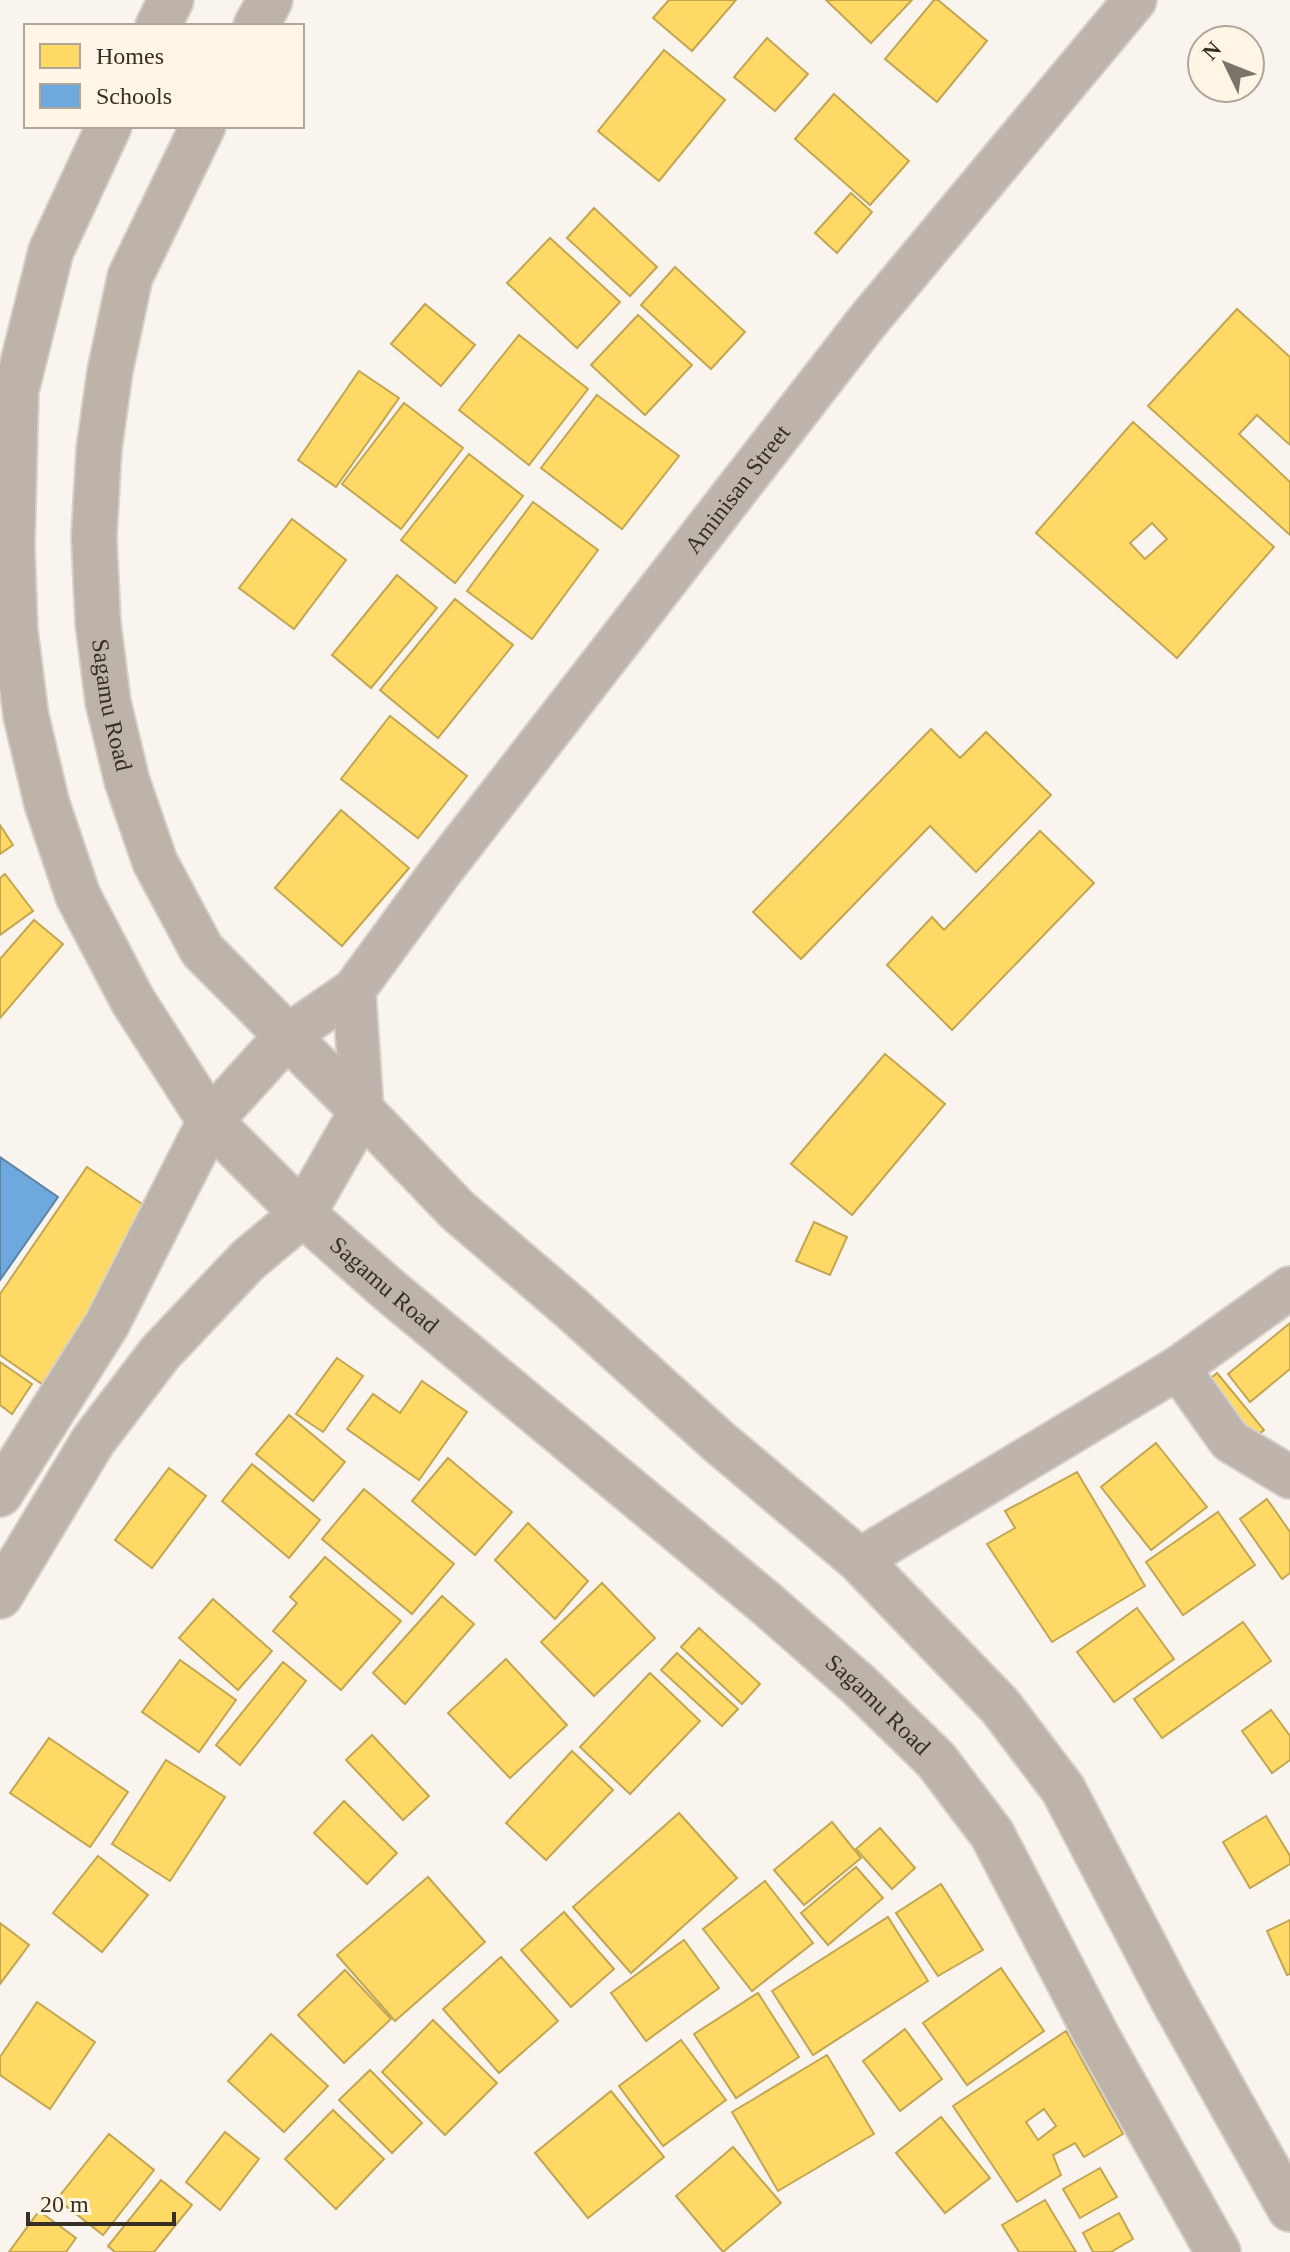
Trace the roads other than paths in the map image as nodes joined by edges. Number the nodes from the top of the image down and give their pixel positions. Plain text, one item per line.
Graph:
1 (171, 0) edge
2 (270, 0) edge
3 (1135, 0) edge
4 (159, 24) edge
5 (257, 24) edge
6 (108, 128) edge
7 (202, 128) edge
8 (6, 549) edge
9 (354, 990) junction
10 (287, 1036) junction
11 (362, 1111) junction
12 (210, 1121) junction
13 (303, 1214) junction
14 (1290, 1288) edge
15 (1178, 1368) junction
16 (1290, 1477) edge
17 (0, 1494) edge
18 (859, 1560) junction
19 (0, 1596) edge
20 (1290, 2209) edge
21 (1218, 2252) edge

1 - 4 highway
2 - 5 highway
3 - 9 street, Aminisan Street
6 - 8 highway, Sagamu Road
7 - 10 highway, Sagamu Road
8 - 12 highway, Sagamu Road
9 - 10 street, Aminisan Street
9 - 11 street
10 - 11 highway, Sagamu Road
10 - 12 main road
11 - 13 main road
11 - 18 highway, Sagamu Road
12 - 13 highway, Sagamu Road
12 - 17 main road
13 - 19 main road
13 - 21 highway, Sagamu Road
14 - 15 street
15 - 16 street
15 - 18 street
18 - 20 highway, Sagamu Road

